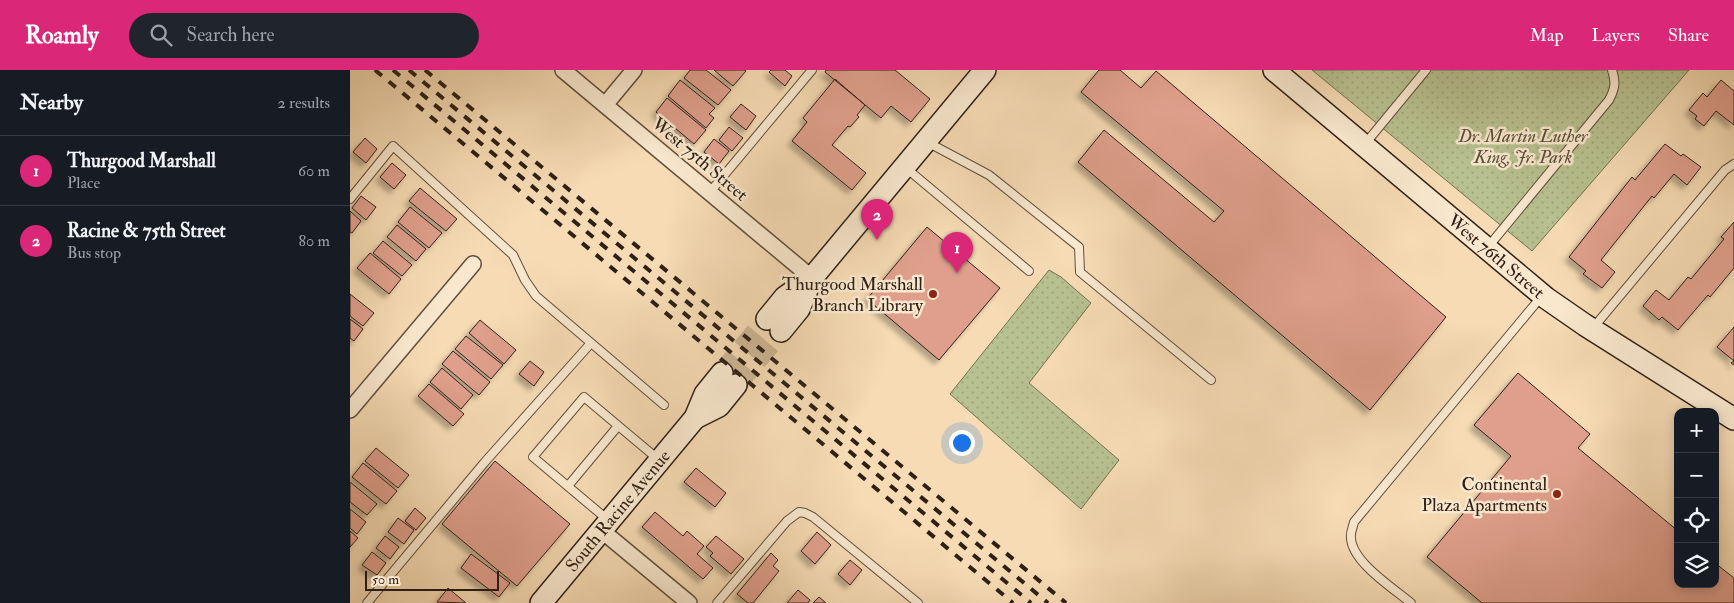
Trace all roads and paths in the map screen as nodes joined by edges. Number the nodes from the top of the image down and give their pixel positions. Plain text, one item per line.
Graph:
1 (563, 70) edge
2 (634, 70) edge
3 (812, 70) edge
4 (985, 70) edge
5 (1274, 70) edge
6 (1426, 70) edge
7 (1612, 70) edge
8 (605, 105) junction
9 (926, 141) junction
10 (1364, 144) junction
11 (1734, 164) edge
12 (904, 166) junction
13 (710, 192) junction
14 (350, 199) edge
15 (1487, 248) junction
16 (473, 264) dead end
17 (1029, 271) dead end
18 (812, 278) junction
19 (1542, 295) junction
20 (774, 325) tunnel mouth
21 (1592, 329) junction
22 (591, 343) junction
23 (729, 379) tunnel mouth
24 (1211, 380) dead end
25 (664, 406) dead end
26 (350, 410) edge
27 (1734, 419) edge
28 (618, 426) junction
29 (660, 461) junction
30 (568, 486) junction
31 (605, 526) junction
32 (366, 603) edge
33 (541, 603) edge
34 (688, 603) edge
35 (717, 603) edge
36 (918, 603) edge
37 (1411, 603) edge

1 - 8 street, West 75th Street
2 - 8 street
3 - 13 lane
4 - 9 street
5 - 10 street, West 76th Street
6 - 10 lane
7 - 15 lane
8 - 13 street, West 75th Street
9 - 12 street
9 - 24 lane
10 - 15 street, West 76th Street
11 - 21 lane
12 - 17 lane
12 - 18 street
13 - 18 street, West 75th Street
14 - 22 lane
15 - 19 street, West 76th Street
16 - 26 street
18 - 20 street
19 - 21 street, West 76th Street
19 - 37 lane
21 - 27 street, West 76th Street
22 - 25 lane
22 - 32 lane
23 - 29 street, South Racine Avenue
28 - 29 lane
28 - 30 lane
28 - 30 lane
29 - 31 street, South Racine Avenue
30 - 31 lane
31 - 33 street, South Racine Avenue
31 - 34 street
35 - 36 lane

